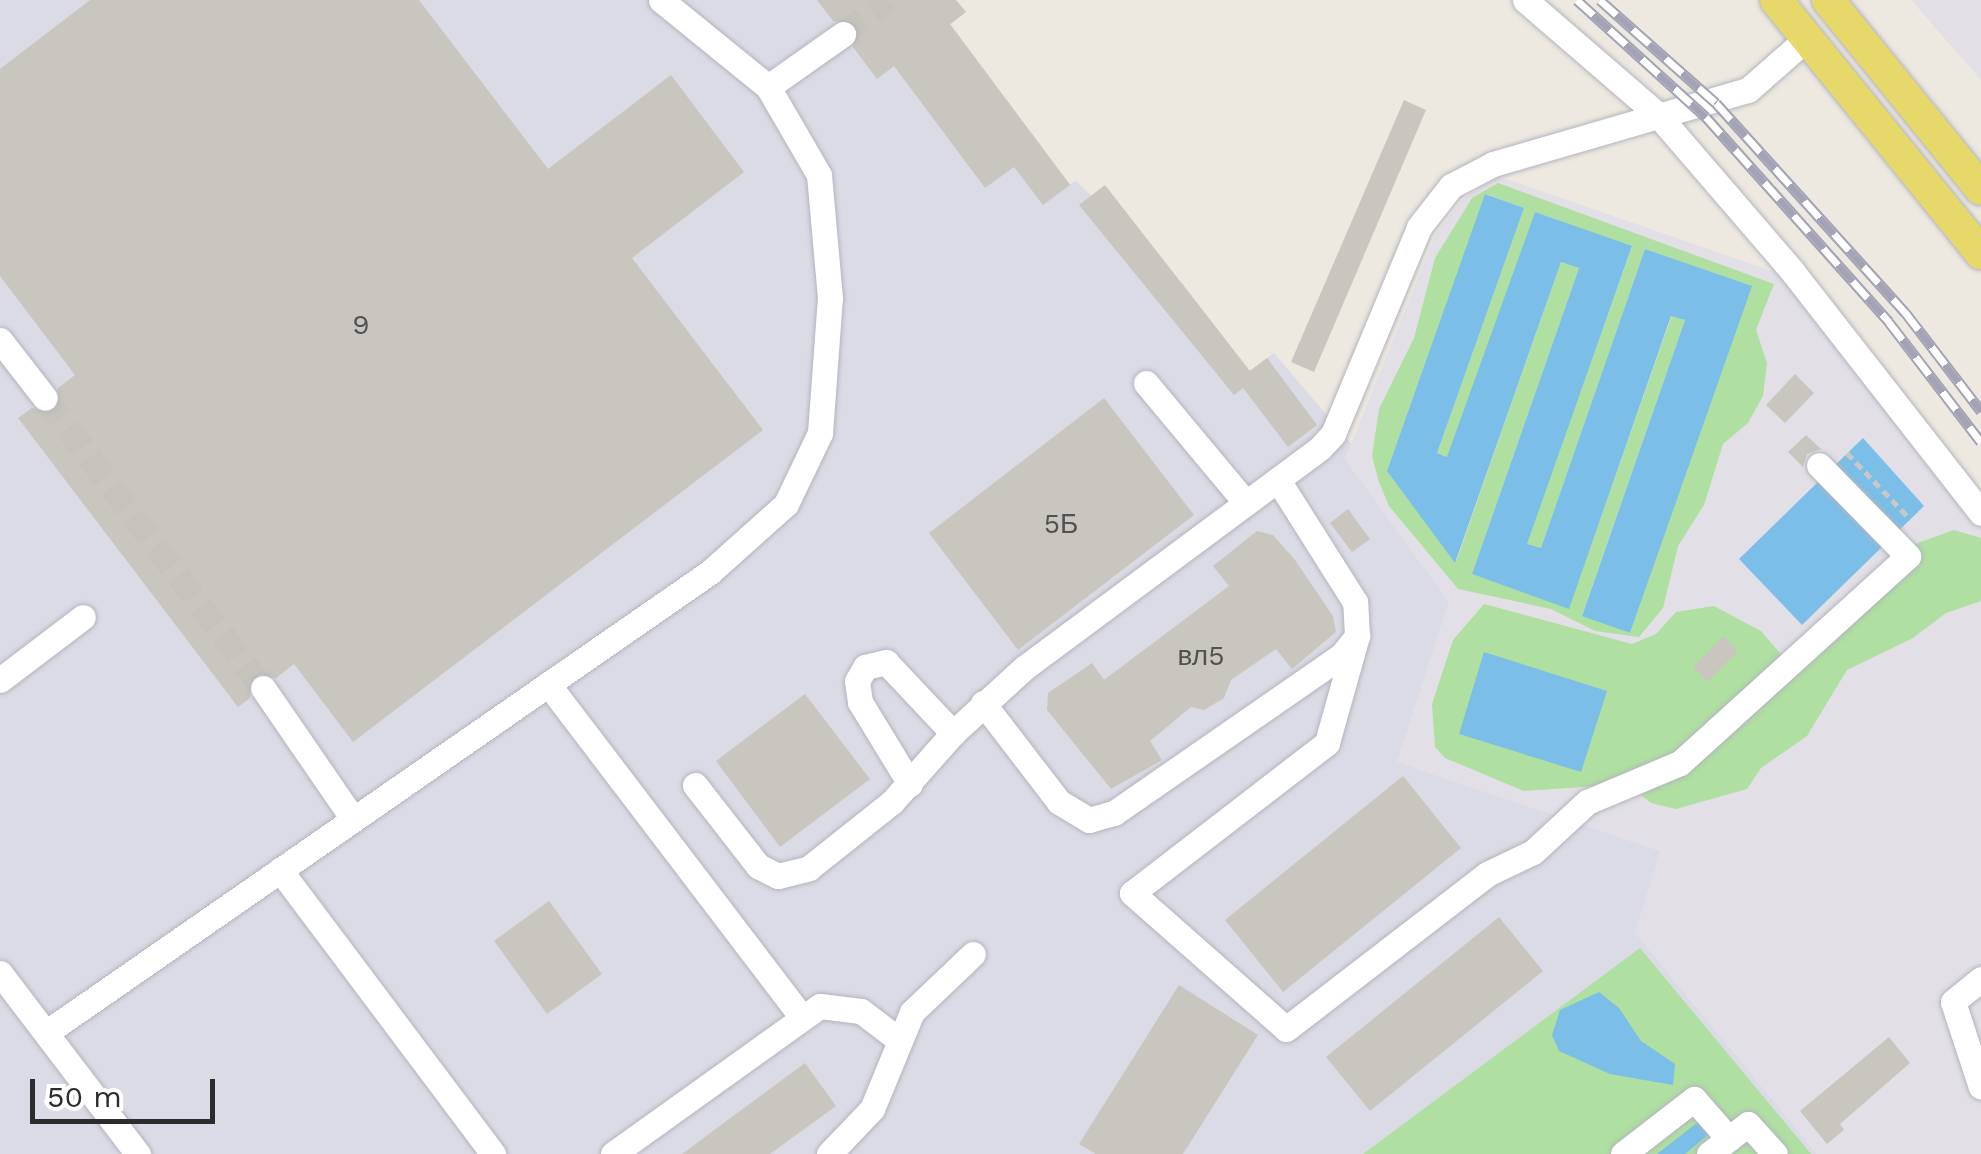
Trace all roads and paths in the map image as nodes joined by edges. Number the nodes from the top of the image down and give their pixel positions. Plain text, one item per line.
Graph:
1 (661, 0) edge
2 (1525, 0) edge
3 (1776, 0) edge
4 (1828, 0) edge
5 (843, 34) tunnel mouth
6 (1805, 40) junction
7 (768, 86) junction
8 (1658, 115) junction
9 (1981, 189) edge
10 (1981, 253) edge
11 (0, 340) edge
12 (1146, 383) dead end
13 (45, 398) tunnel mouth
14 (1847, 453) dead end
15 (1820, 465) dead end
16 (1278, 480) junction
17 (1246, 503) junction
18 (1981, 513) edge
19 (1910, 519) dead end
20 (83, 617) dead end
21 (1358, 636) junction
22 (0, 680) edge
23 (548, 684) junction
24 (263, 688) tunnel mouth
25 (983, 702) junction
26 (953, 732) junction
27 (910, 784) junction
28 (695, 785) dead end
29 (353, 819) junction
30 (280, 870) junction
31 (973, 954) dead end
32 (0, 973) edge
33 (1981, 980) edge
34 (801, 1016) junction
35 (47, 1032) junction
36 (900, 1040) junction
37 (1981, 1086) edge
38 (1719, 1146) edge
39 (138, 1154) edge
40 (494, 1154) edge
41 (612, 1154) edge
42 (829, 1154) edge
43 (1623, 1154) edge
44 (1775, 1154) edge

1 - 7 lane
2 - 8 lane
3 - 6 main road
4 - 9 main road
5 - 7 lane
6 - 8 lane
6 - 10 main road
7 - 23 lane
8 - 16 lane
8 - 18 lane
11 - 13 lane
12 - 17 lane
14 - 19 path
15 - 21 lane
16 - 17 lane
16 - 21 lane
17 - 25 lane
20 - 22 lane
21 - 25 lane
23 - 29 lane
23 - 34 lane
24 - 29 lane
25 - 26 lane
26 - 27 lane
26 - 27 lane
27 - 28 lane
29 - 30 lane
30 - 35 lane
30 - 40 lane
31 - 36 lane
32 - 35 lane
33 - 37 lane
34 - 36 lane
34 - 41 lane
35 - 39 lane
36 - 42 lane
38 - 43 lane
38 - 44 lane

